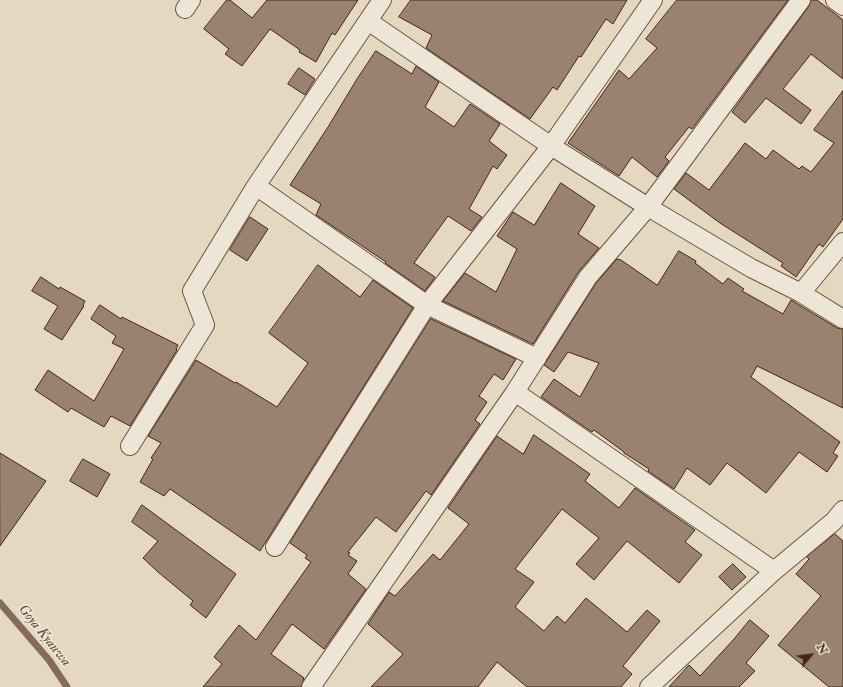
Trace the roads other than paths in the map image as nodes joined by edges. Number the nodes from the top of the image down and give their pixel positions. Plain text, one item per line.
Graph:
1 (382, 0) edge
2 (653, 0) edge
3 (801, 0) edge
4 (835, 0) edge
5 (843, 6) edge
6 (368, 21) junction
7 (551, 146) junction
8 (256, 186) junction
9 (648, 207) junction
10 (843, 242) edge
11 (801, 294) junction
12 (426, 305) junction
13 (843, 319) edge
14 (537, 358) junction
15 (515, 392) junction
16 (130, 446) dead end
17 (843, 510) edge
18 (275, 547) dead end
19 (774, 571) junction
20 (311, 687) edge
21 (649, 687) edge

1 - 6 street
2 - 7 street
3 - 9 street
4 - 5 street
6 - 7 street
6 - 8 street
7 - 9 street
7 - 12 street
8 - 12 street
8 - 16 street
9 - 11 street
9 - 14 street
10 - 11 street
11 - 13 street
12 - 14 street
12 - 18 street
14 - 15 street
15 - 19 street
15 - 20 street
17 - 19 street
19 - 21 street

